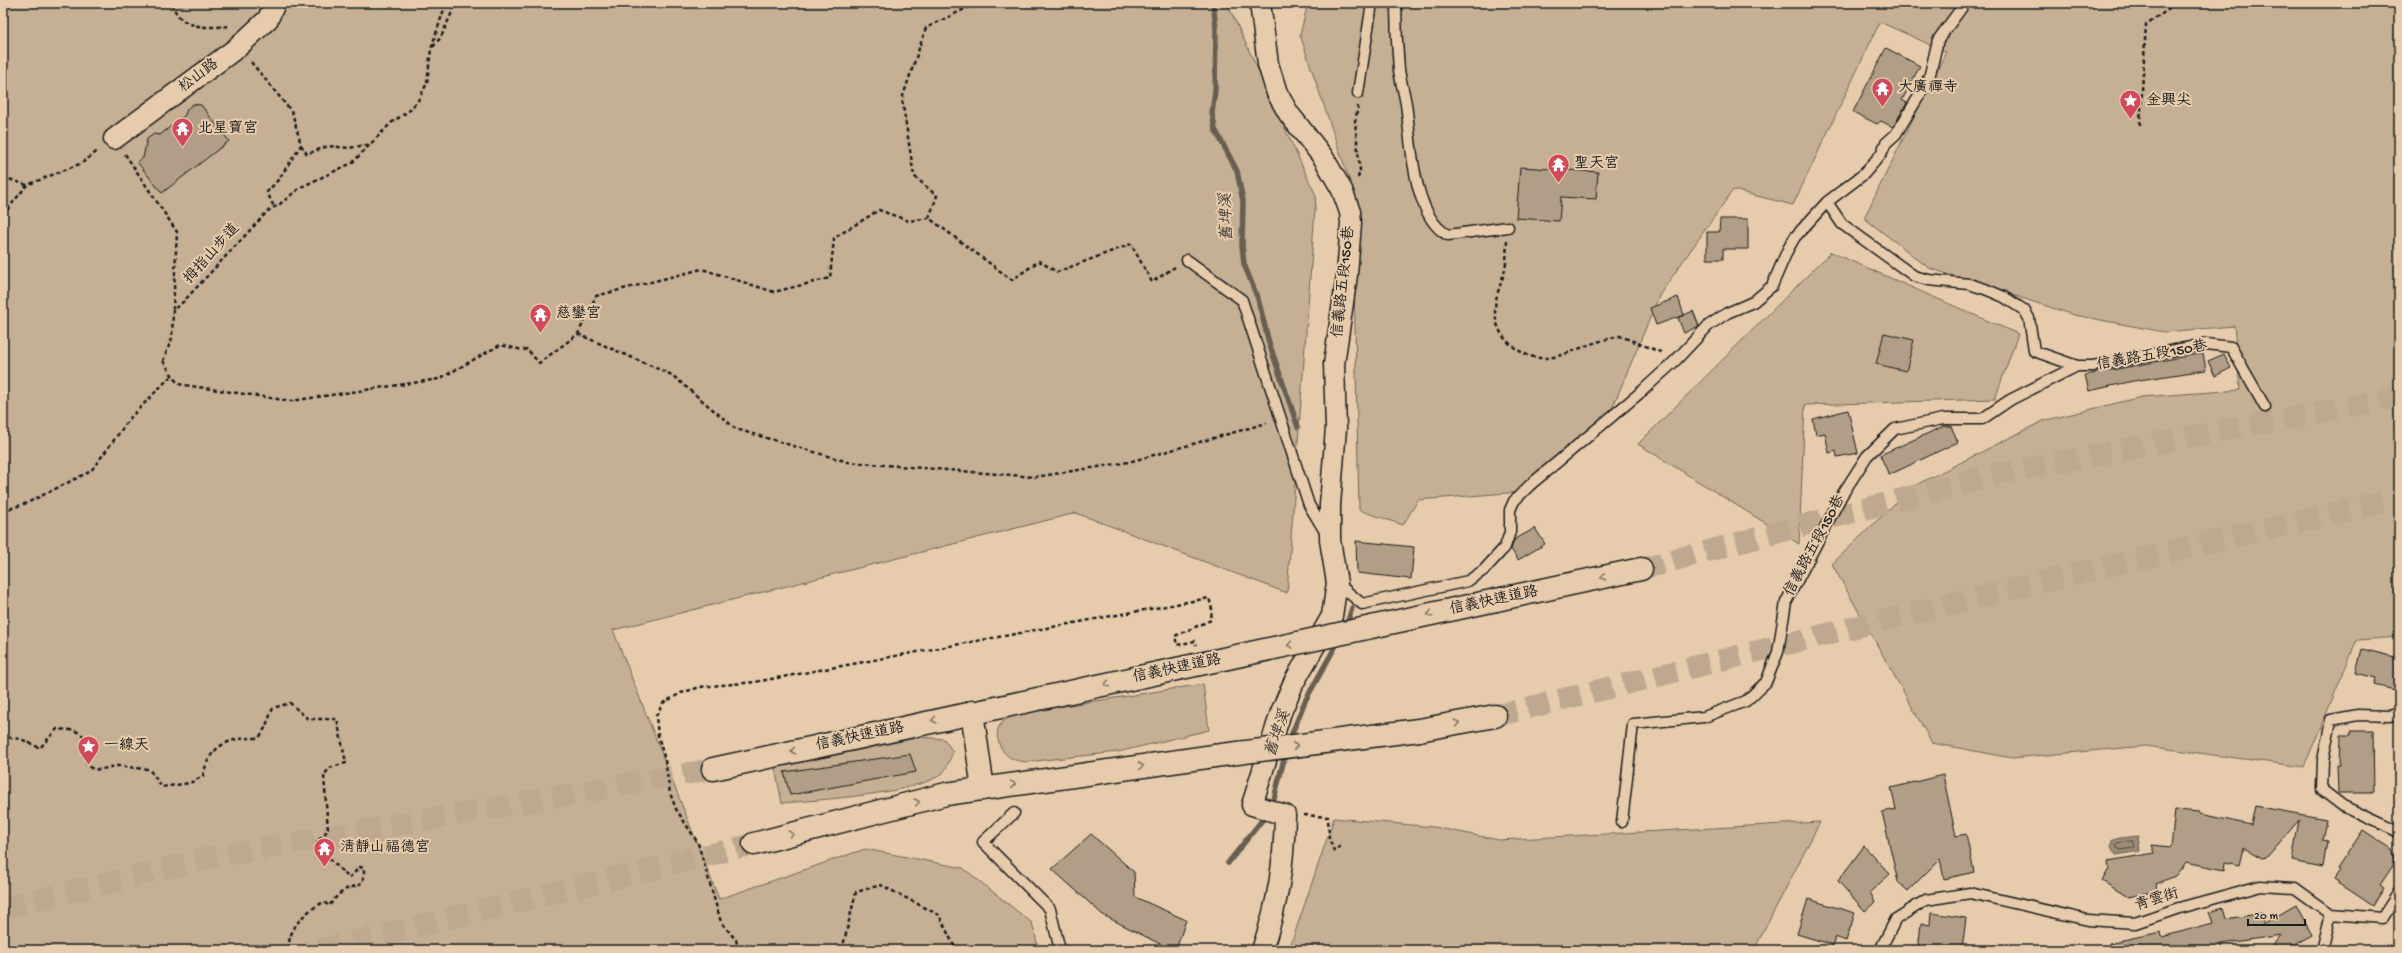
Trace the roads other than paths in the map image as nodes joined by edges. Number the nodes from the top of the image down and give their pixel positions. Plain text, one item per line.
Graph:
1 (275, 3) edge
2 (1260, 3) edge
3 (1372, 3) edge
4 (1396, 3) edge
5 (1965, 3) edge
6 (1358, 93) road end
7 (114, 139) road end
8 (1829, 205) junction
9 (1508, 227) road end
10 (1187, 260) road end
11 (2077, 366) junction
12 (2265, 407) dead end
13 (1330, 540) junction
14 (1641, 568) tunnel mouth
15 (1337, 583) junction
16 (972, 712) junction
17 (2399, 713) edge
18 (1495, 716) tunnel mouth
19 (713, 769) tunnel mouth
20 (983, 789) junction
21 (1014, 813) dead end
22 (1622, 822) dead end
23 (2399, 832) edge
24 (754, 844) tunnel mouth
25 (2399, 892) edge
26 (2331, 914) junction
27 (1060, 950) edge
28 (1262, 950) edge
29 (1880, 950) edge
30 (2322, 950) edge

1 - 7 street, 松山路
2 - 13 street, 信義路五段150巷
3 - 6 lane
4 - 9 lane
5 - 8 lane
8 - 11 lane, 信義路五段150巷
8 - 15 lane
10 - 13 lane
11 - 12 lane, 信義路五段150巷
11 - 22 lane, 信義路五段150巷
13 - 15 street, 信義路五段150巷
14 -> 16 highway, 信義快速道路, bridge
15 - 28 street, 信義路五段150巷
16 -> 19 highway, 信義快速道路
16 - 20 highway
17 - 23 lane
20 -> 18 highway, bridge
24 -> 20 highway
21 - 27 lane
25 - 26 lane
26 - 29 lane, 青雲街
26 - 30 lane

